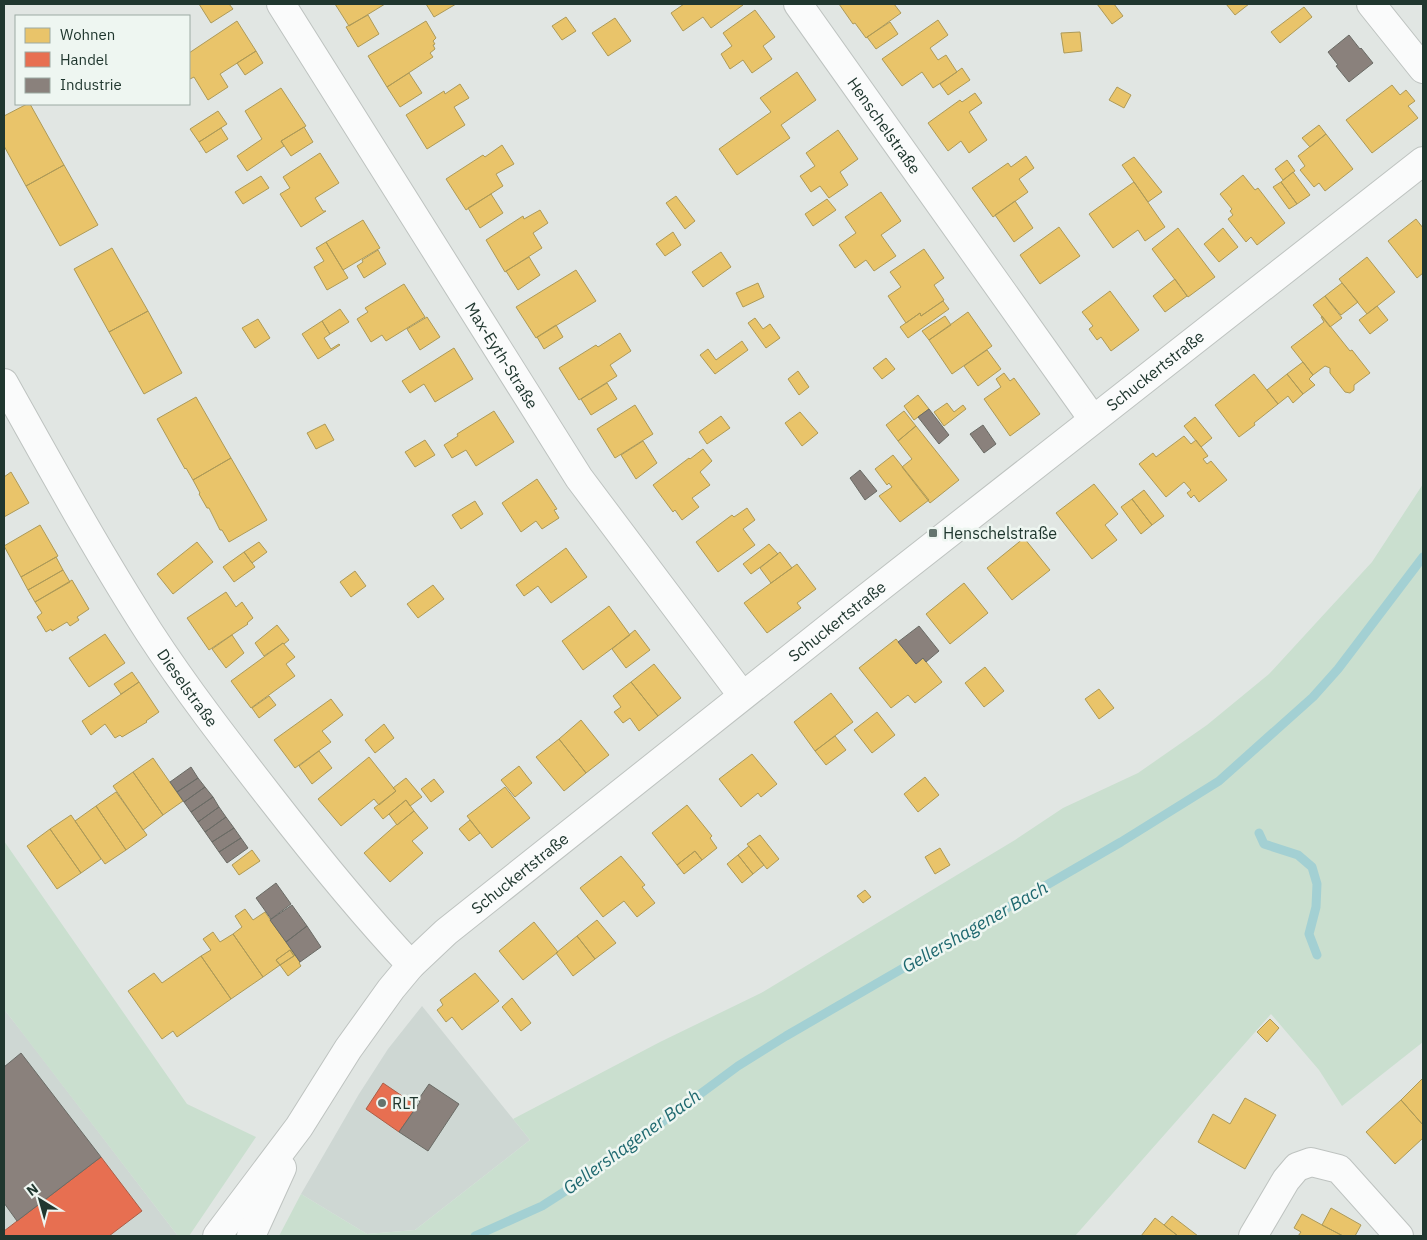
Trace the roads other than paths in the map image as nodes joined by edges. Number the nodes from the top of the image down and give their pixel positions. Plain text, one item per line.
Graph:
1 (281, 4) edge
2 (798, 4) edge
3 (1371, 4) edge
4 (1423, 69) edge
5 (1423, 161) edge
6 (4, 383) edge
7 (1092, 418) junction
8 (742, 695) junction
9 (411, 966) junction
10 (299, 1127) junction
11 (217, 1236) edge
12 (252, 1236) edge
13 (1254, 1236) edge
14 (1400, 1236) edge

1 - 8 street, Max-Eyth-Straße
2 - 7 street, Henschelstraße
3 - 4 street
5 - 7 street, Schuckertstraße
6 - 9 street, Dieselstraße
7 - 8 street, Schuckertstraße
8 - 9 street, Schuckertstraße
9 - 10 street, Schuckertstraße
10 - 11 street, Schuckertstraße
10 - 12 street, Schuckertstraße
13 - 14 street

